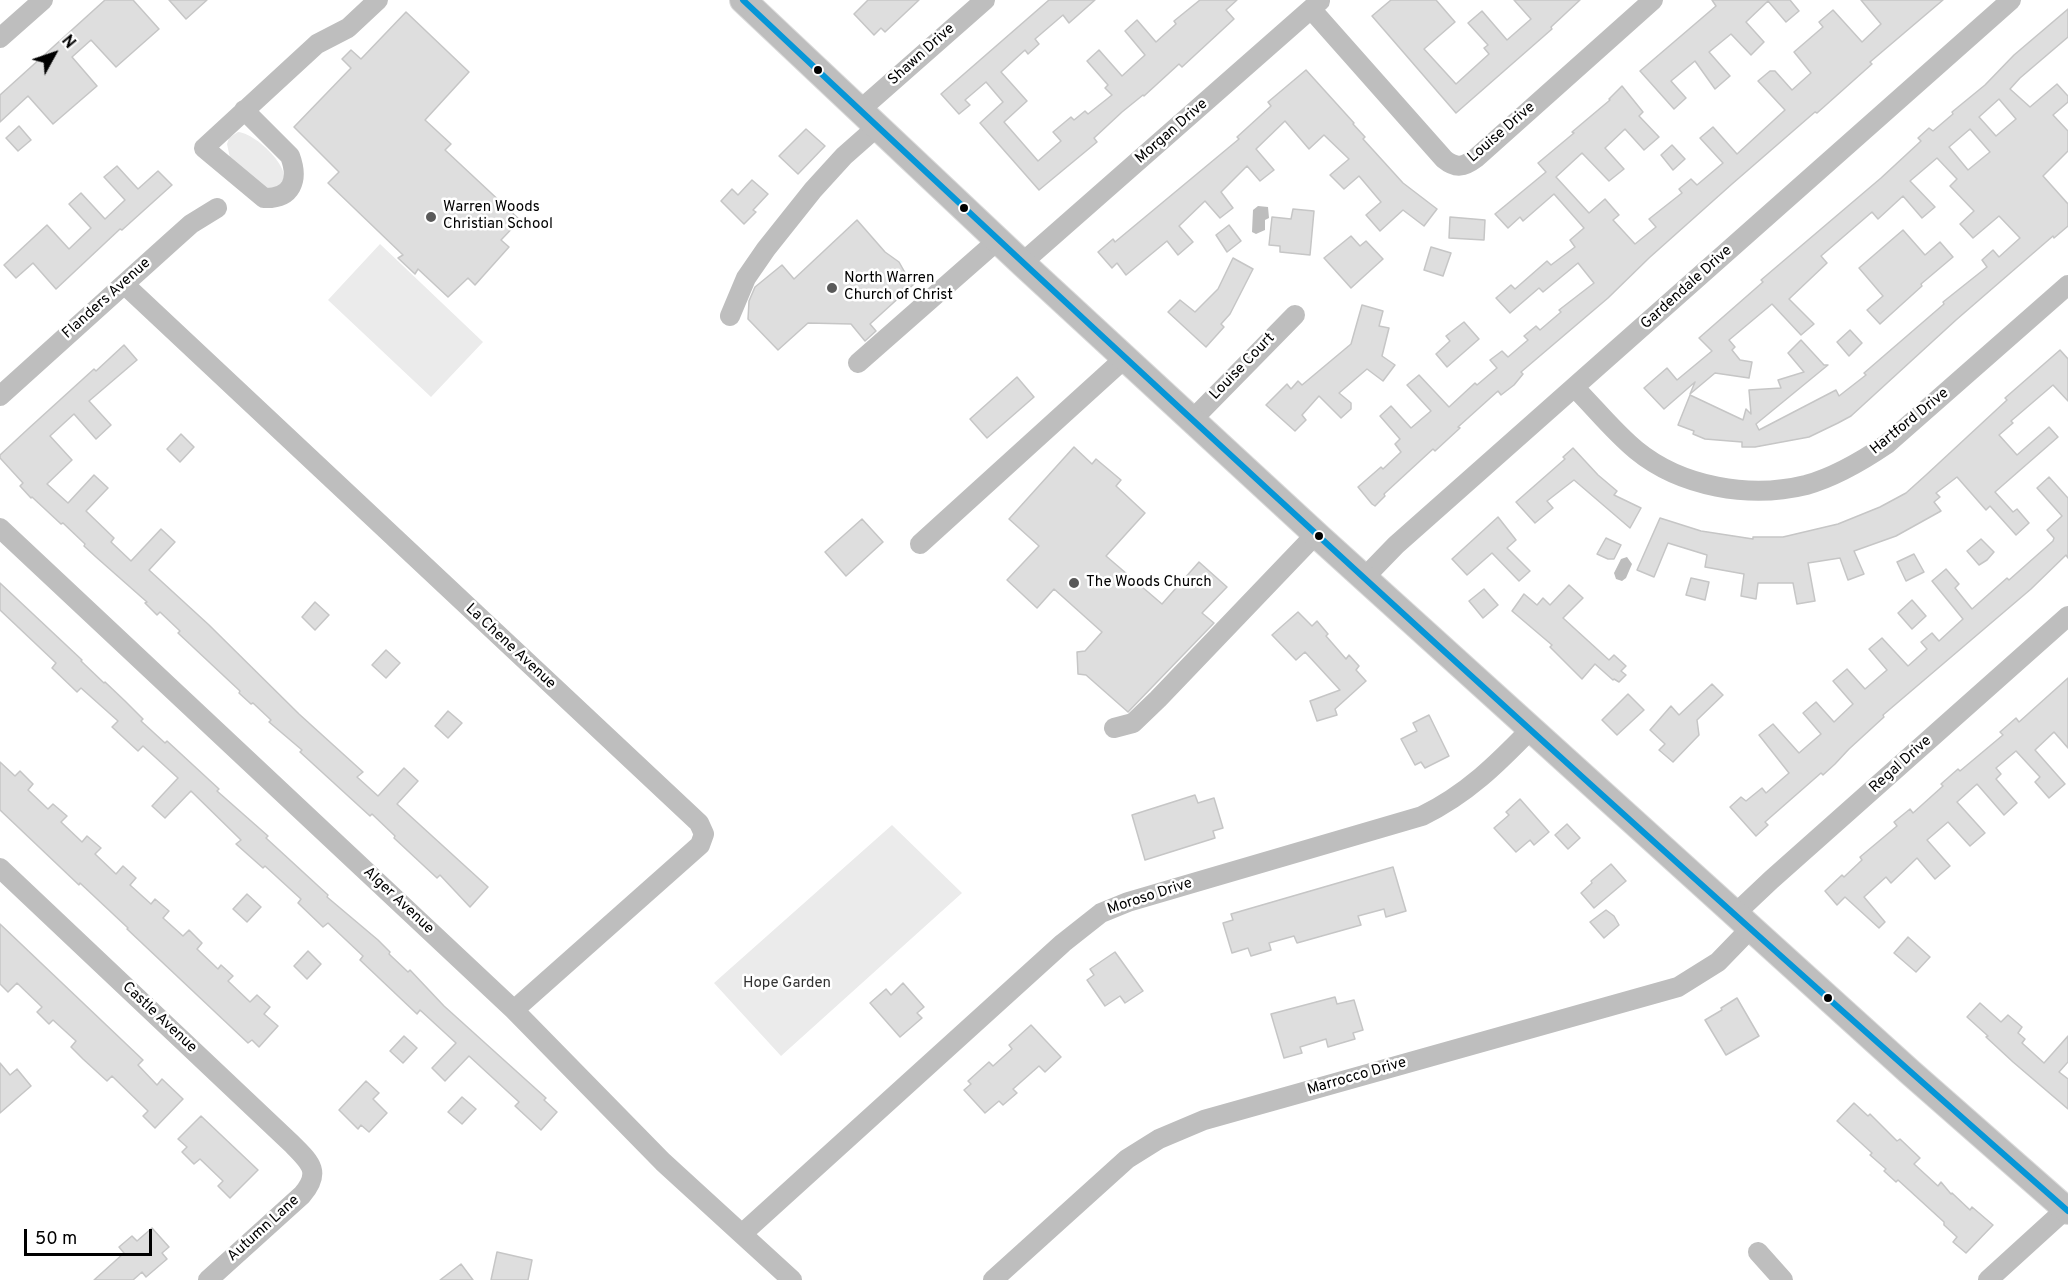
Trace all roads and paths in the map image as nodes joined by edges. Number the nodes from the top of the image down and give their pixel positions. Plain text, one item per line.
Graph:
1 (43, 0) edge
2 (378, 0) edge
3 (743, 0) edge
4 (985, 0) edge
5 (1653, 0) edge
6 (2011, 0) edge
7 (1316, 4) edge
8 (0, 38) edge
9 (244, 110) junction
10 (869, 118) junction
11 (218, 208) dead end
12 (998, 240) junction
13 (1022, 263) junction
14 (124, 284) junction
15 (2068, 285) edge
16 (1295, 315) dead end
17 (730, 316) dead end
18 (1125, 358) junction
19 (858, 363) dead end
20 (1575, 388) junction
21 (0, 396) edge
22 (1192, 420) junction
23 (0, 528) edge
24 (1316, 534) junction
25 (920, 544) dead end
26 (1365, 578) junction
27 (2068, 616) edge
28 (1114, 728) dead end
29 (1531, 729) junction
30 (0, 868) edge
31 (1742, 922) junction
32 (514, 1010) junction
33 (313, 1173) joint
34 (2067, 1210) edge
35 (743, 1233) junction
36 (1758, 1252) dead end
37 (208, 1280) edge
38 (792, 1280) edge
39 (993, 1280) edge
40 (1783, 1280) edge
41 (1988, 1280) edge

1 - 8 street
2 - 9 street
3 - 10 main road
4 - 10 street, Shawn Drive
5 - 7 street, Louise Drive
6 - 20 street, Gardendale Drive
7 - 13 street, Morgan Drive
9 - 9 street
10 - 12 main road
10 - 17 street, Shawn Drive
11 - 14 street, Flanders Avenue
12 - 13 main road
12 - 19 street
13 - 18 main road
14 - 21 street, Flanders Avenue
14 - 32 street, La Chene Avenue
15 - 20 street, Hartford Drive
16 - 22 street, Louise Court
18 - 22 main road
18 - 25 street
20 - 26 street, Gardendale Drive
22 - 24 main road
23 - 32 street, Alger Avenue
24 - 26 main road
24 - 28 street
26 - 29 main road
27 - 31 street, Regal Drive
29 - 31 main road
29 - 35 street, Moroso Drive
30 - 33 street, Castle Avenue
31 - 34 main road
31 - 39 street, Marrocco Drive
32 - 35 street, Alger Avenue
33 - 37 street, Autumn Lane
34 - 41 street
35 - 38 street, Alger Avenue
36 - 40 street

